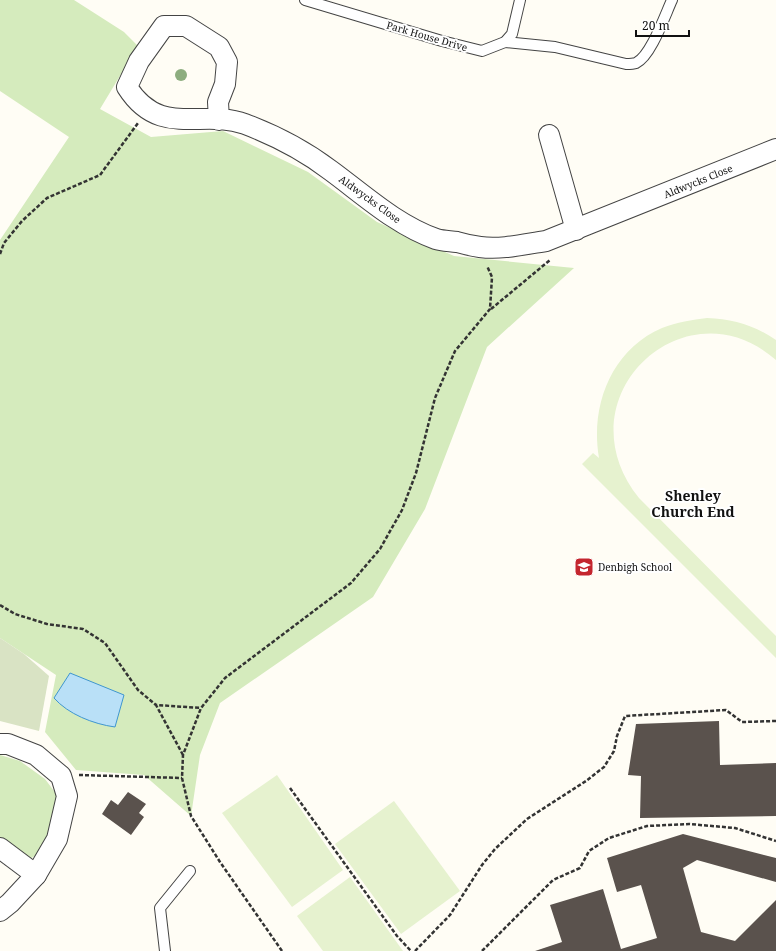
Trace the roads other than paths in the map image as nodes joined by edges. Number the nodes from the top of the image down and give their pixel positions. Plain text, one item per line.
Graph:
1 (305, 0) edge
2 (520, 0) edge
3 (672, 0) edge
4 (505, 42) junction
5 (219, 120) junction
6 (549, 135) dead end
7 (776, 149) edge
8 (576, 230) junction
9 (0, 744) edge
10 (0, 848) edge
11 (190, 871) dead end
12 (36, 875) junction
13 (0, 911) edge
14 (165, 951) edge

1 - 4 lane, Park House Drive
2 - 4 lane
3 - 4 lane
5 - 5 street, Aldwycks Close
5 - 8 street, Aldwycks Close
6 - 8 street
7 - 8 street, Aldwycks Close
9 - 12 street
10 - 12 street
11 - 14 lane
12 - 13 street

